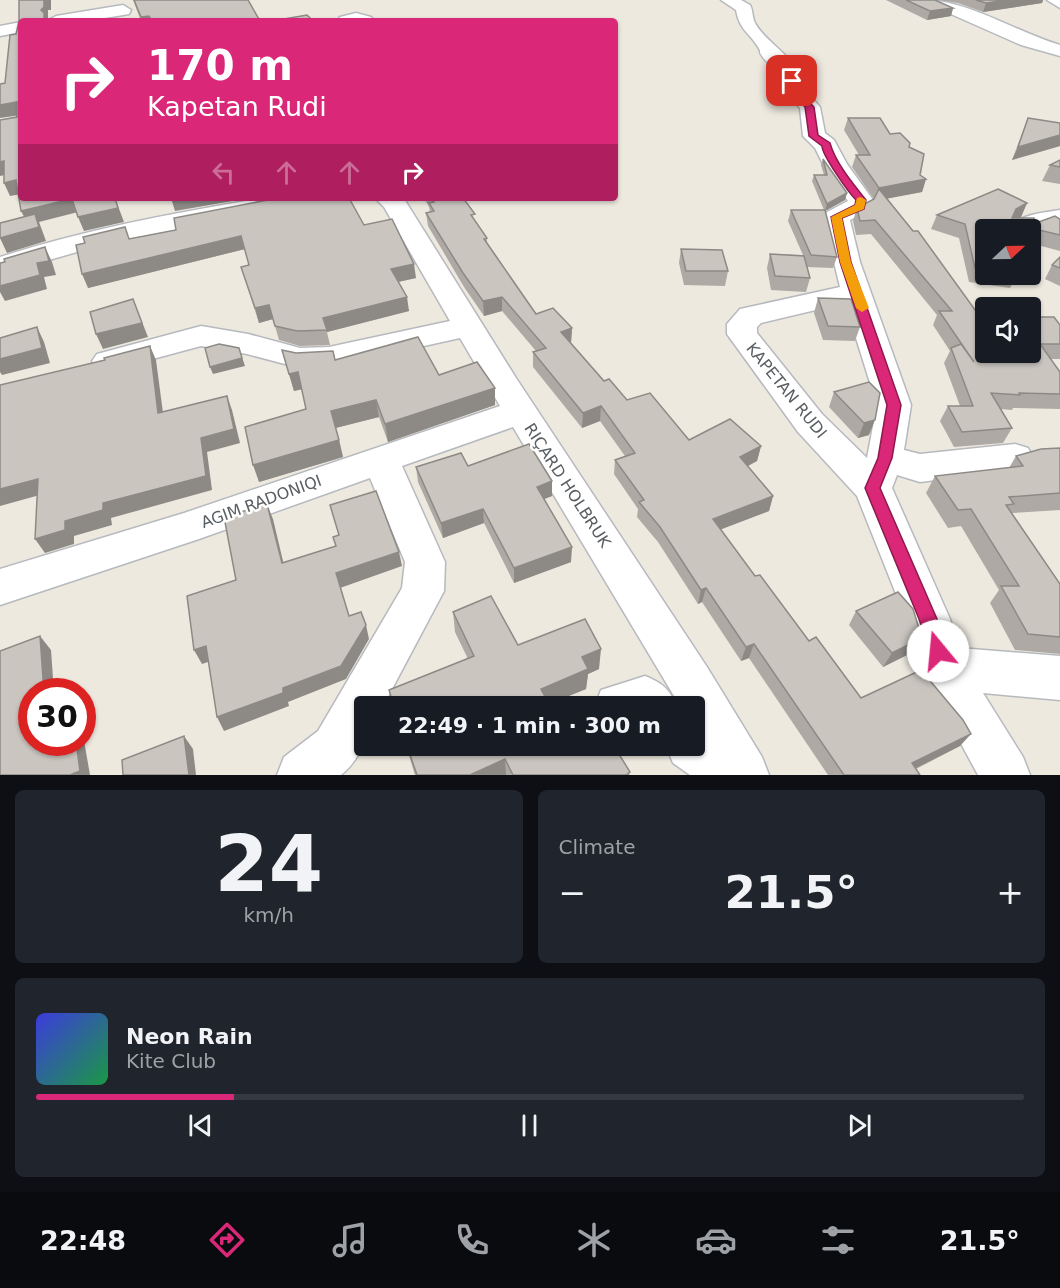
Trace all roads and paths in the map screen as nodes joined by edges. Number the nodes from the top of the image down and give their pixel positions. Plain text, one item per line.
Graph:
1 (729, 0) edge
2 (932, 0) edge
3 (1055, 0) edge
4 (1060, 3) edge
5 (124, 10) edge
6 (75, 18) edge
7 (18, 27) edge
8 (0, 30) edge
9 (1060, 51) edge
10 (151, 201) edge
11 (288, 201) edge
12 (392, 201) edge
13 (1060, 218) edge
14 (1041, 221) edge
15 (159, 226) junction
16 (0, 266) edge
17 (857, 292) junction
18 (469, 326) junction
19 (78, 369) edge
20 (521, 411) junction
21 (1015, 457) edge
22 (380, 458) junction
23 (879, 473) junction
24 (0, 587) edge
25 (943, 668) junction
26 (1060, 678) edge
27 (705, 756) edge
28 (302, 775) edge
29 (733, 775) edge
30 (744, 775) edge
31 (1005, 775) edge

1 - 17 street
2 - 9 street
3 - 4 street
5 - 6 street
7 - 8 street
10 - 15 street
11 - 15 street
12 - 18 street, RIÇARD HOLBRUK
13 - 14 street
15 - 16 street
17 - 23 street
17 - 23 street, KAPETAN RUDI
18 - 19 street
18 - 20 street, RIÇARD HOLBRUK
20 - 22 street, AGIM RADONIQI
20 - 30 street, RIÇARD HOLBRUK
21 - 23 street
22 - 24 street, AGIM RADONIQI
22 - 28 street
23 - 25 street, KAPETAN RUDI
25 - 26 street
25 - 31 street, KAPETAN RUDI
27 - 29 street

